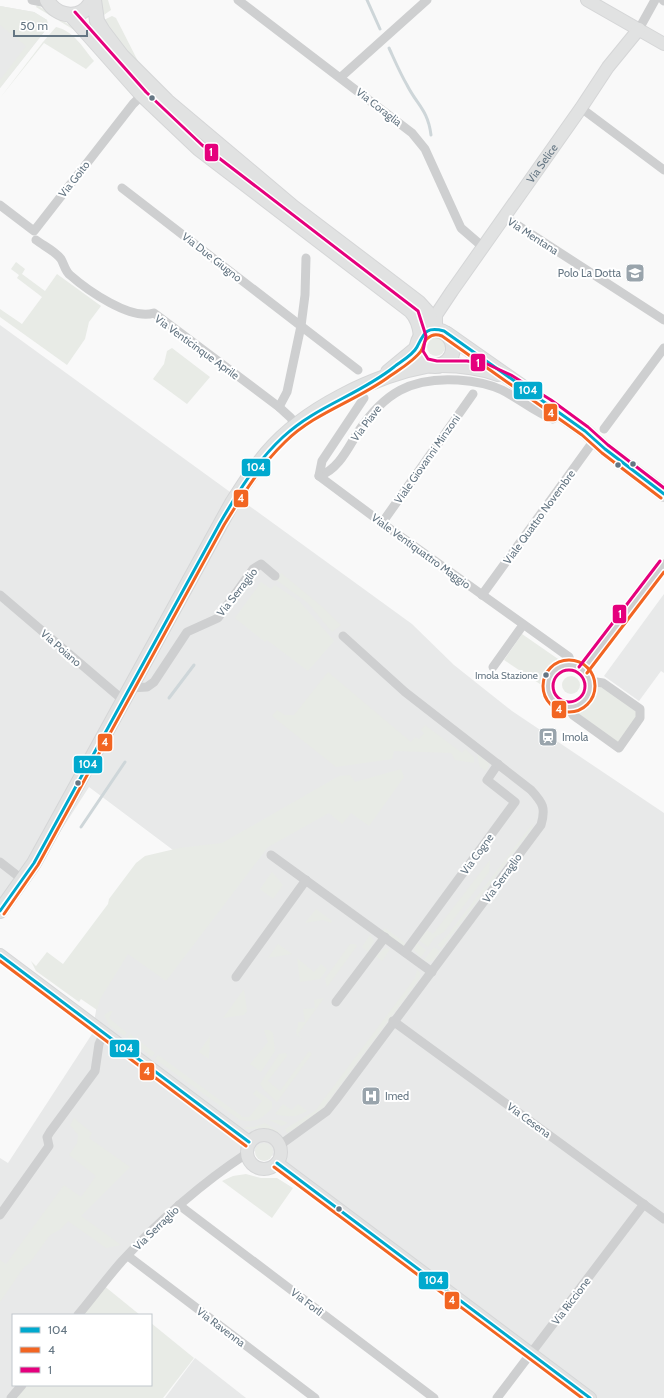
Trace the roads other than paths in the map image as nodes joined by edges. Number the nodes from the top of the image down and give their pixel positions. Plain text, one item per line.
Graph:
1 (32, 0) edge
2 (93, 0) edge
3 (238, 0) edge
4 (427, 0) edge
5 (587, 0) edge
6 (655, 0) edge
7 (49, 3) edge
8 (71, 15) junction
9 (639, 29) junction
10 (664, 44) edge
11 (341, 77) junction
12 (142, 95) junction
13 (581, 108) junction
14 (664, 170) edge
15 (122, 188) dead end
16 (0, 205) edge
17 (503, 216) junction
18 (36, 240) dead end
19 (482, 247) junction
20 (306, 258) dead end
21 (664, 320) edge
22 (301, 326) junction
23 (439, 331) junction
24 (419, 342) junction
25 (664, 348) edge
26 (436, 365) junction
27 (358, 370) dead end
28 (379, 378) junction
29 (509, 379) junction
30 (472, 394) dead end
31 (364, 398) dead end
32 (279, 407) junction
33 (553, 419) dead end
34 (294, 426) junction
35 (599, 434) junction
36 (319, 476) junction
37 (664, 494) edge
38 (382, 524) junction
39 (664, 564) edge
40 (275, 576) dead end
41 (0, 594) edge
42 (482, 595) junction
43 (524, 626) junction
44 (343, 636) dead end
45 (572, 665) junction
46 (492, 667) dead end
47 (583, 670) junction
48 (590, 681) junction
49 (126, 694) junction
50 (568, 706) junction
51 (498, 764) junction
52 (271, 855) dead end
53 (0, 862) edge
54 (23, 880) junction
55 (306, 880) junction
56 (0, 911) edge
57 (385, 937) junction
58 (405, 952) junction
59 (0, 955) edge
60 (432, 972) junction
61 (236, 976) dead end
62 (336, 1002) dead end
63 (393, 1021) junction
64 (104, 1033) junction
65 (249, 1142) junction
66 (280, 1145) junction
67 (246, 1154) junction
68 (277, 1163) junction
69 (644, 1204) junction
70 (179, 1205) junction
71 (0, 1214) edge
72 (664, 1219) edge
73 (128, 1256) junction
74 (79, 1314) edge
75 (531, 1354) junction
76 (21, 1386) edge
77 (11, 1398) edge
78 (315, 1398) edge
79 (434, 1398) edge
80 (497, 1398) edge
81 (590, 1398) edge

1 - 7 street
2 - 8 main road
2 - 23 main road
3 - 11 street, Via Coraglia
4 - 11 street
5 - 9 main road
6 - 9 street, Via Selice
7 - 8 main road
8 - 12 main road
9 - 10 main road
9 - 13 main road, Via Selice
11 - 19 street, Via Coraglia
12 - 16 street, Via Goito
12 - 24 main road
13 - 14 street
13 - 17 main road, Via Selice
15 - 22 street, Via Due Giugno
17 - 19 main road, Via Selice
17 - 21 street, Via Mentana
18 - 32 street, Via Venticinque Aprile
19 - 23 main road, Via Selice
20 - 22 street
22 - 27 street, Via Due Giugno
22 - 32 street
23 - 24 main road
23 - 26 main road
23 - 29 main road
24 - 26 main road
24 - 28 main road
25 - 35 street, Viale Quattro Novembre
26 - 28 main road
26 - 29 main road
28 - 34 main road
29 - 35 main road
30 - 38 street, Viale Giovanni Minzoni
31 - 36 street, Via Piave
32 - 34 street, Via Venticinque Aprile
33 - 36 street, Via Piave
34 - 49 main road
35 - 37 main road
35 - 42 street, Viale Quattro Novembre
36 - 38 street, Viale Ventiquattro Maggio
38 - 42 street, Viale Ventiquattro Maggio
39 - 47 street
40 - 49 street, Via Serraglio
41 - 49 street, Via Poiano
42 - 43 street, Viale Ventiquattro Maggio
43 - 45 street, Viale Ventiquattro Maggio
43 - 46 street
44 - 51 street, Via Serraglio
45 - 47 street
45 - 50 street
47 - 48 street
48 - 50 street
48 - 50 street
49 - 54 main road
51 - 58 street, Via Cogne
51 - 60 street, Via Serraglio
52 - 55 street
53 - 54 street
54 - 56 main road
55 - 57 street
55 - 61 street
57 - 58 street
57 - 62 street
58 - 60 street
59 - 64 main road
60 - 63 street, Via Serraglio
63 - 66 street, Via Serraglio
63 - 69 street, Via Cesena
64 - 65 main road
64 - 71 street
65 - 66 main road
65 - 67 main road
66 - 68 main road
67 - 68 main road
67 - 70 street, Via Serraglio
68 - 75 main road
69 - 72 street, Via Cesena
69 - 75 street, Via Riccione
70 - 73 street, Via Serraglio
70 - 79 street, Via Forlì
73 - 74 street, Via Serraglio
73 - 78 street, Via Ravenna
75 - 80 street, Via Riccione
75 - 81 main road
76 - 77 street

